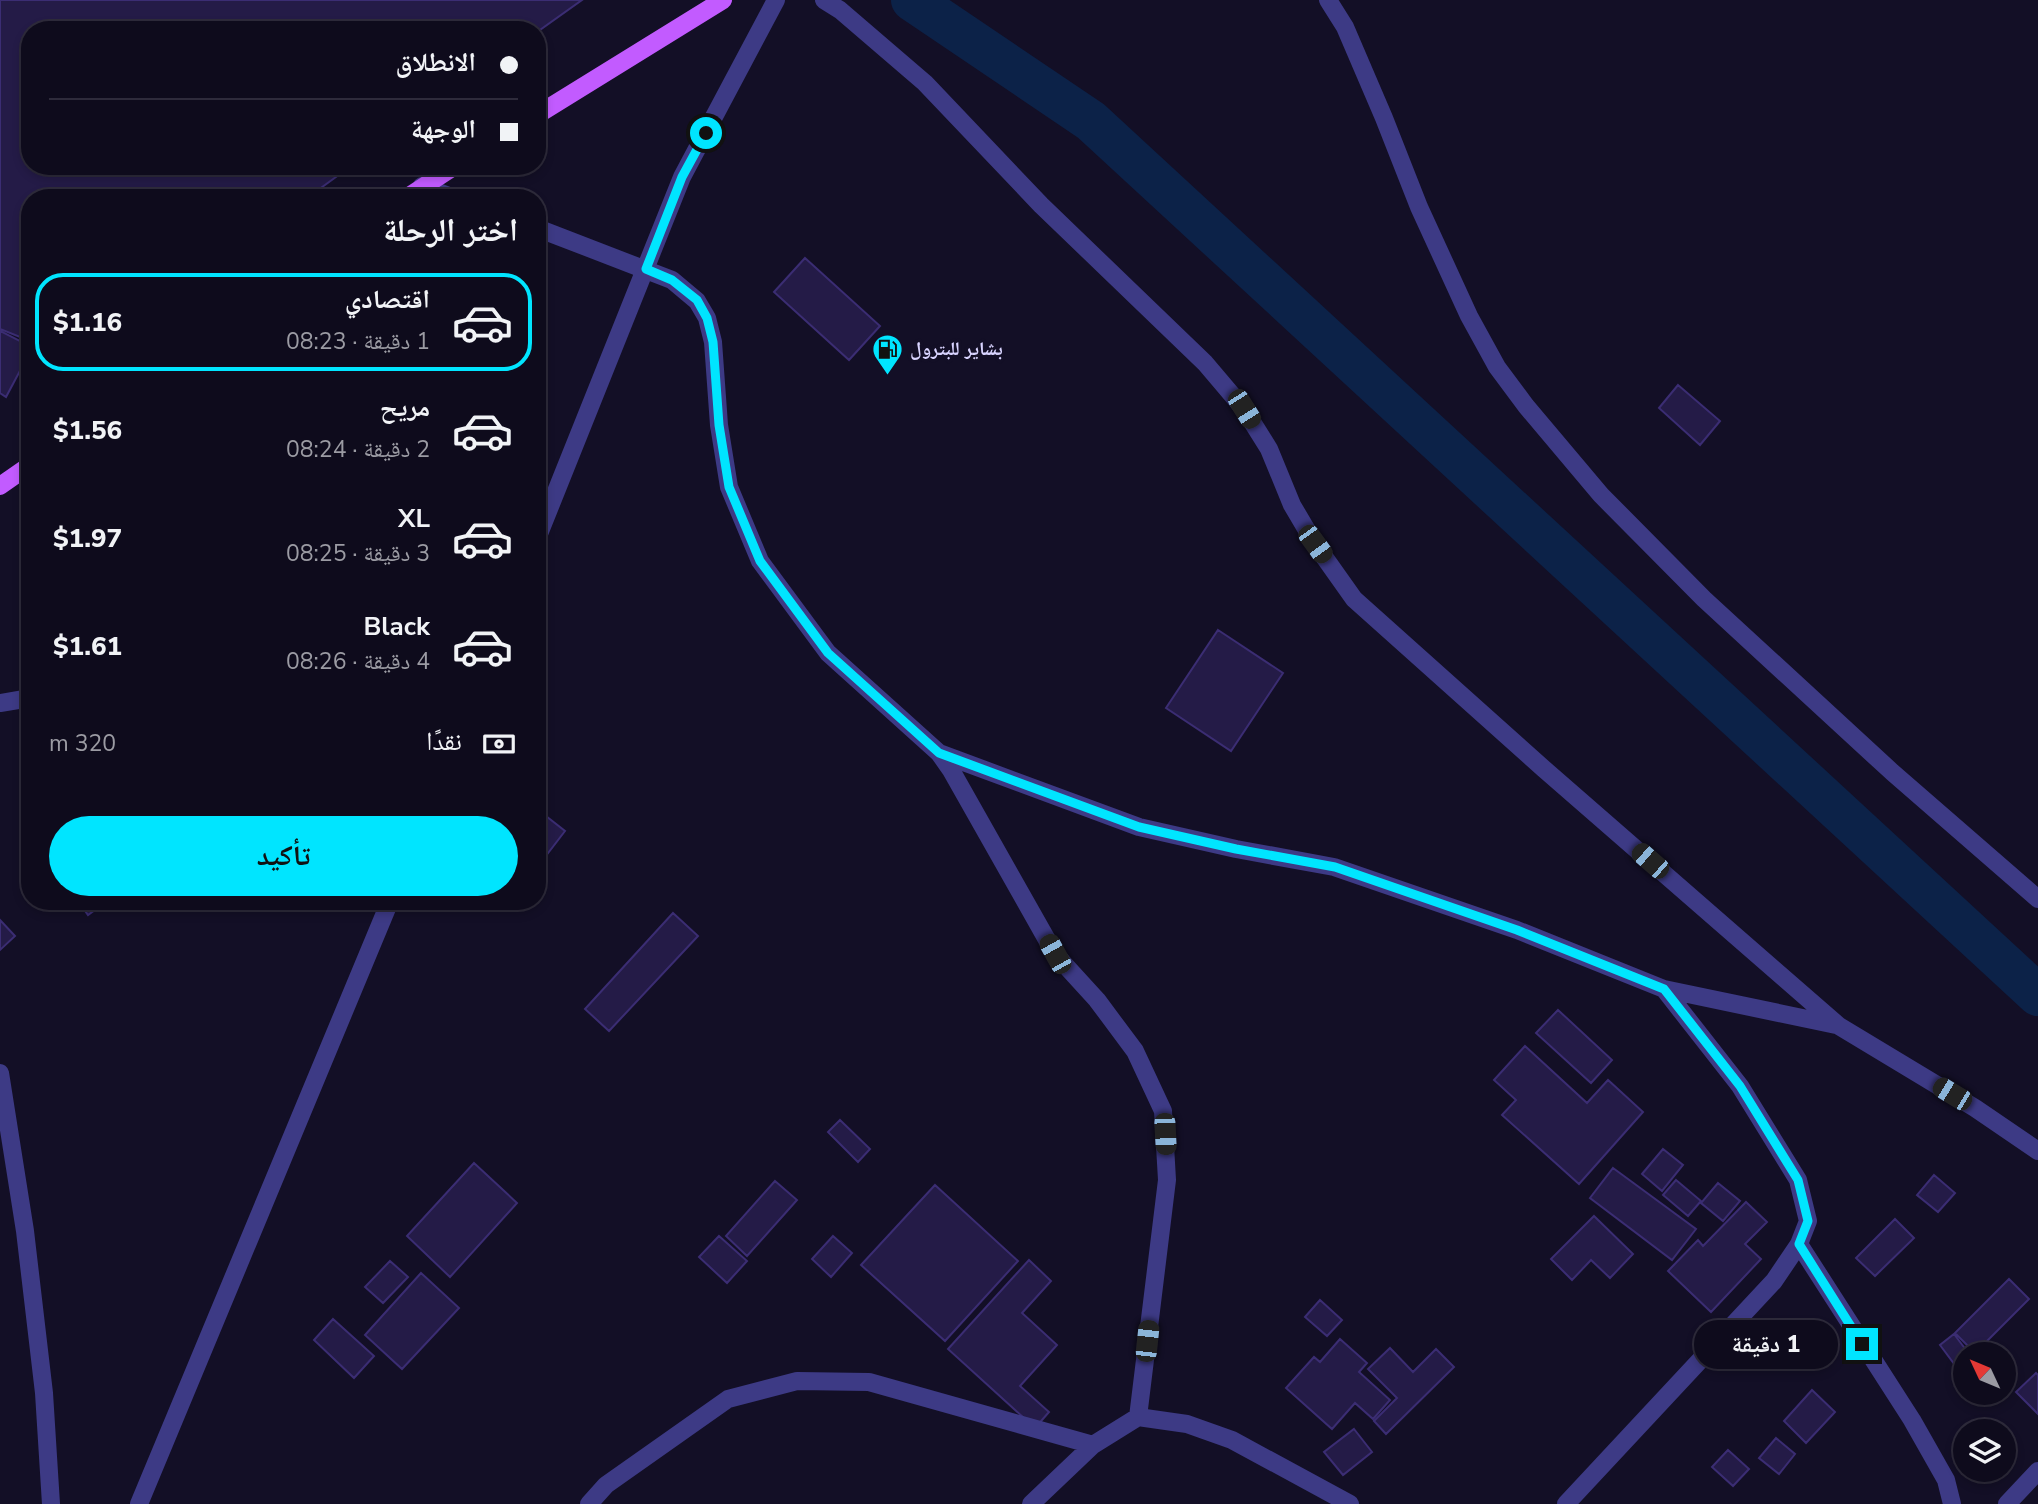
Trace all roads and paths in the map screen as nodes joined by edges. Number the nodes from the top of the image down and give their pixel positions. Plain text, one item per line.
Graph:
1 (723, 0) edge
2 (776, 0) edge
3 (824, 0) edge
4 (1328, 0) edge
5 (546, 109) edge
6 (440, 175) edge
7 (422, 186) junction
8 (418, 189) edge
9 (430, 189) edge
10 (546, 231) edge
11 (646, 269) junction
12 (21, 471) edge
13 (0, 486) edge
14 (546, 517) edge
15 (21, 700) edge
16 (0, 703) edge
17 (939, 753) junction
18 (2038, 899) edge
19 (386, 910) edge
20 (1664, 989) junction
21 (1839, 1026) junction
22 (0, 1073) edge
23 (2038, 1152) edge
24 (1799, 1244) junction
25 (1138, 1417) junction
26 (1093, 1445) junction
27 (2038, 1471) edge
28 (51, 1504) edge
29 (139, 1504) edge
30 (589, 1504) edge
31 (1031, 1504) edge
32 (1350, 1504) edge
33 (1566, 1504) edge
34 (1952, 1504) edge
35 (2007, 1504) edge

1 - 5 main road
2 - 11 street
3 - 21 street
4 - 18 street
6 - 7 main road
7 - 8 main road
7 - 9 street
10 - 11 street
11 - 14 street
11 - 17 street
12 - 13 main road
15 - 16 street
17 - 20 street
17 - 25 street
19 - 29 street
20 - 21 street
20 - 24 street
21 - 23 street
22 - 28 street
24 - 33 street
24 - 34 street
25 - 26 street
25 - 32 street
26 - 30 street
26 - 31 street
27 - 35 street

